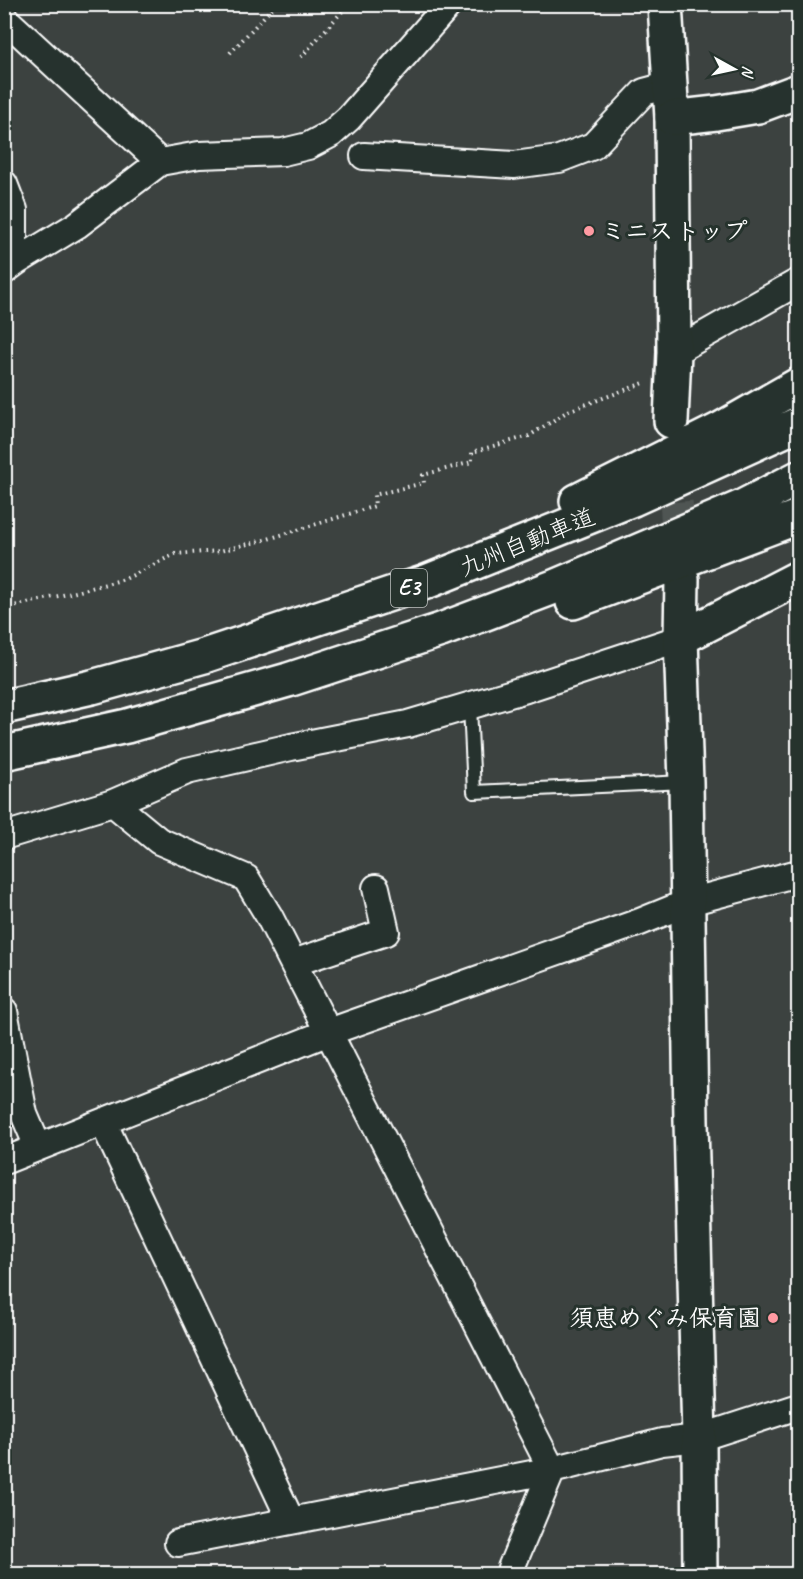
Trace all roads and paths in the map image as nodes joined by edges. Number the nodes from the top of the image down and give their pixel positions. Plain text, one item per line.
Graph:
1 (276, 4) edge
2 (349, 4) edge
3 (449, 4) edge
4 (664, 4) edge
5 (4, 18) edge
6 (230, 53) dead end
7 (301, 57) dead end
8 (670, 86) junction
9 (798, 91) edge
10 (672, 118) junction
11 (364, 156) dead end
12 (160, 162) junction
13 (4, 184) edge
14 (10, 267) edge
15 (798, 282) edge
16 (673, 362) junction
17 (798, 385) edge
18 (671, 422) tunnel mouth
19 (798, 424) edge
20 (798, 478) edge
21 (798, 517) edge
22 (798, 578) edge
23 (682, 579) tunnel mouth
24 (4, 608) edge
25 (681, 638) junction
26 (204, 656) junction
27 (288, 680) junction
28 (470, 706) junction
29 (4, 707) edge
30 (4, 753) edge
31 (686, 782) junction
32 (113, 803) junction
33 (4, 836) edge
34 (798, 873) edge
35 (376, 888) dead end
36 (689, 902) junction
37 (293, 963) junction
38 (4, 1011) edge
39 (329, 1032) junction
40 (103, 1122) junction
41 (38, 1148) junction
42 (4, 1161) edge
43 (798, 1406) edge
44 (699, 1438) junction
45 (552, 1470) junction
46 (291, 1521) junction
47 (178, 1543) dead end
48 (510, 1575) edge
49 (700, 1575) edge

1 - 6 path
2 - 7 path
3 - 12 street
4 - 8 main road
5 - 12 street
8 - 10 main road
8 - 11 street
9 - 10 main road
10 - 16 main road
12 - 14 street
13 - 14 street
15 - 16 street
16 - 18 main road
16 - 24 path
17 - 26 main road
19 - 26 main road, 九州自動車道 / E3
20 - 27 main road, 九州自動車道 / E3
21 - 27 main road
22 - 25 main road
23 - 25 main road
25 - 28 street
25 - 31 main road
26 - 29 main road, 九州自動車道 / E3
27 - 30 main road, 九州自動車道 / E3
28 - 31 lane
28 - 32 street
31 - 36 main road
32 - 33 street
32 - 37 street
34 - 36 street
35 - 37 street
36 - 39 street
36 - 44 main road
37 - 39 street
38 - 41 street
39 - 40 street
39 - 45 street
40 - 41 street
40 - 46 street
41 - 42 street
43 - 44 street
44 - 45 street
44 - 49 main road
45 - 46 street
45 - 48 street
46 - 47 street

